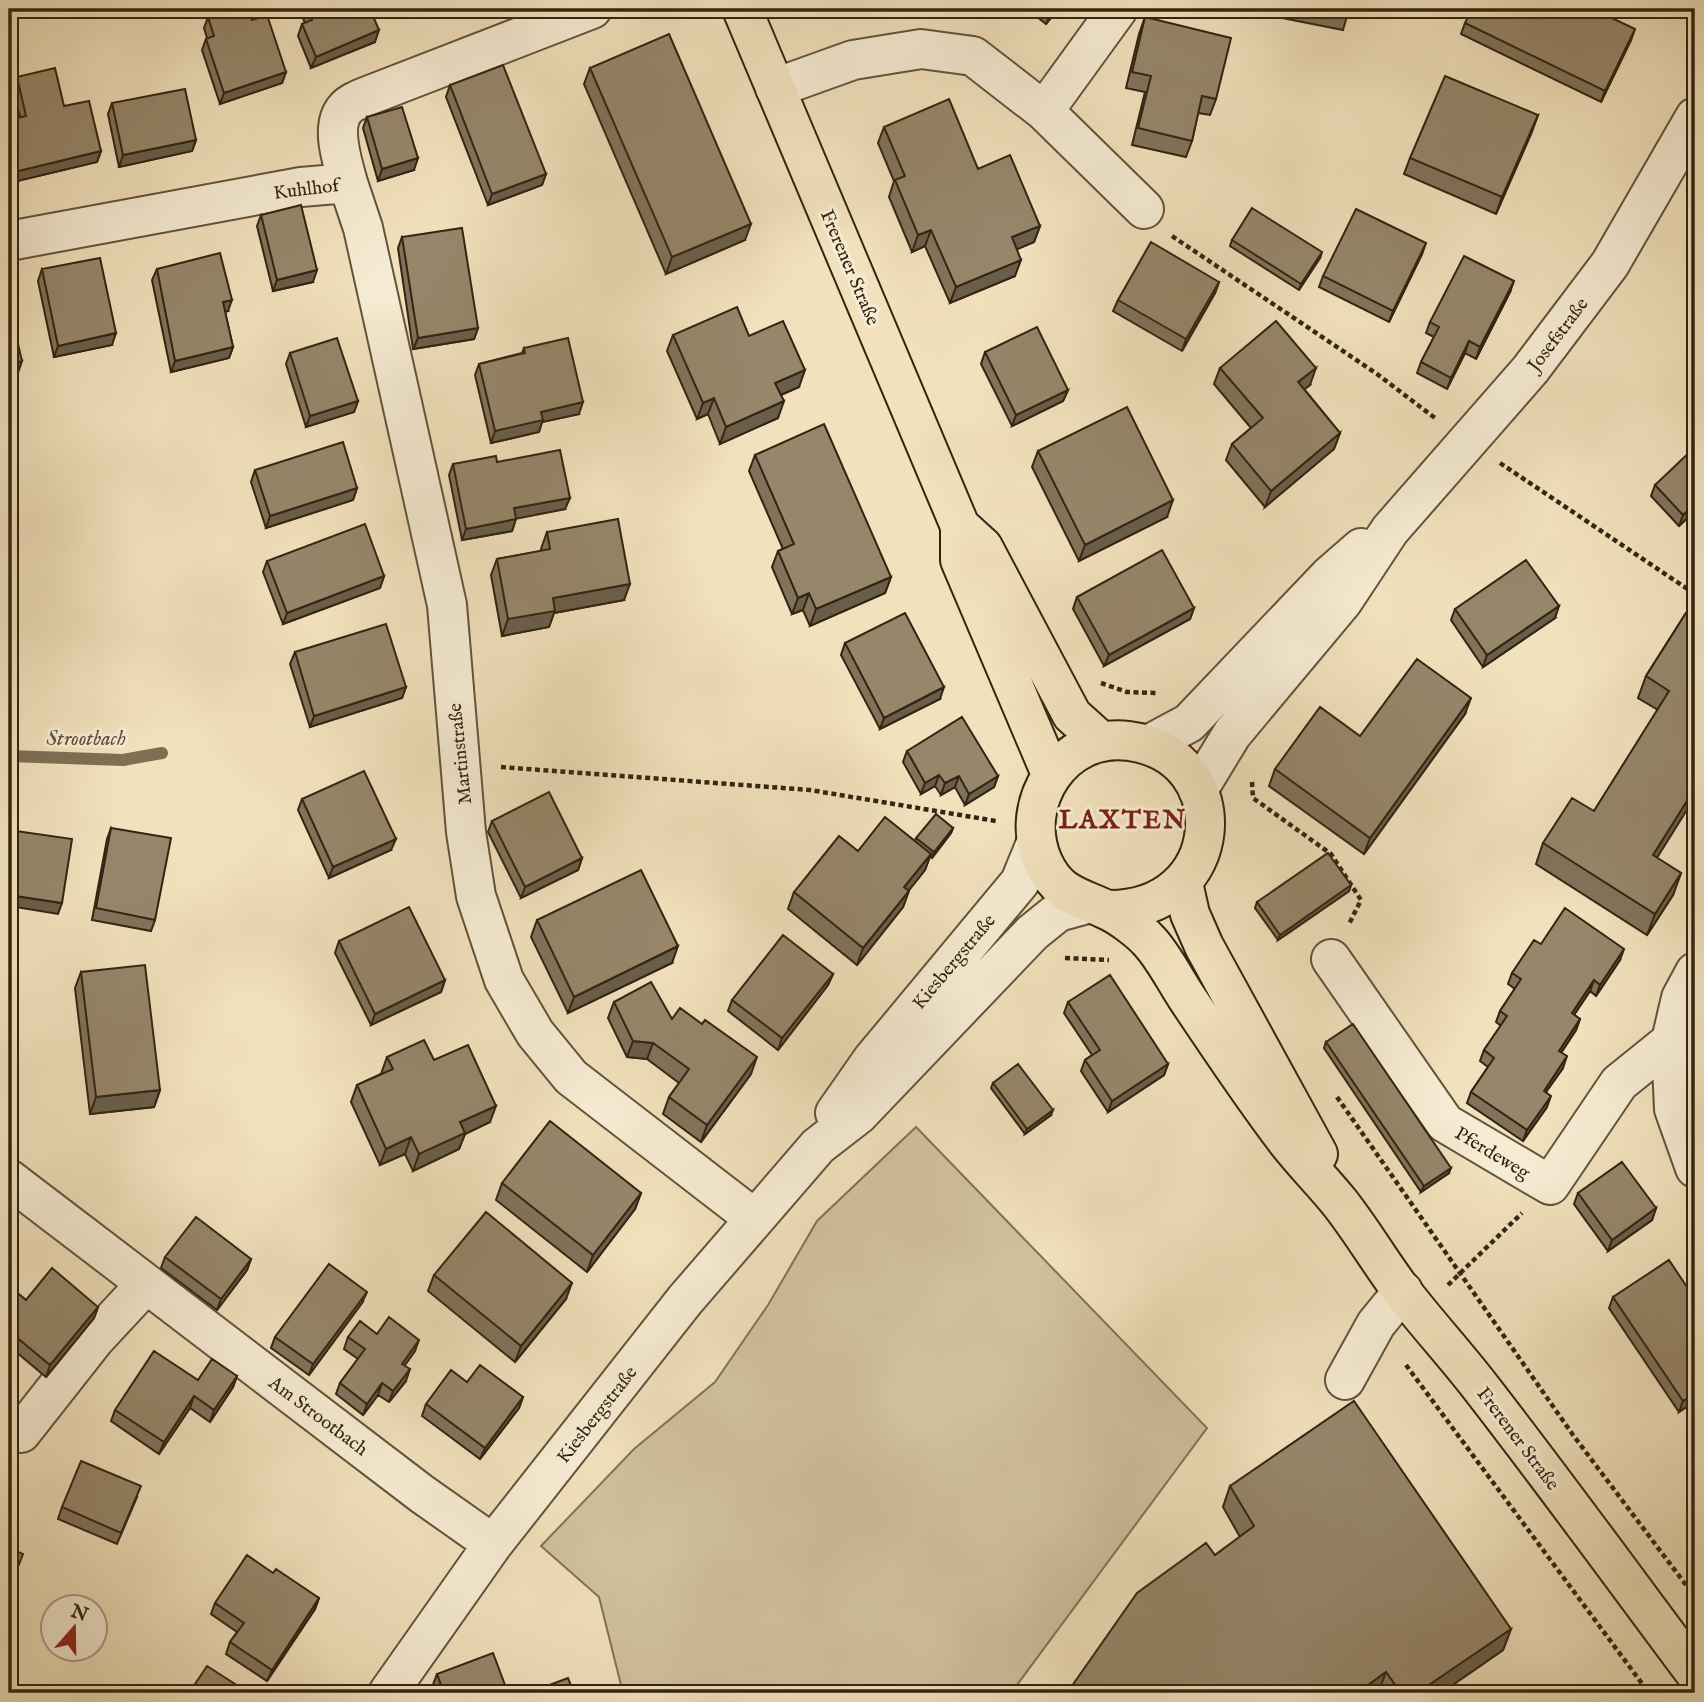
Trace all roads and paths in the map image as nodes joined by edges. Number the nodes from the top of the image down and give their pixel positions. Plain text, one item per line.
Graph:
1 (592, 9) edge
2 (742, 9) edge
3 (1118, 9) edge
4 (775, 88) junction
5 (1044, 111) junction
6 (1695, 117) edge
7 (348, 183) junction
8 (1144, 209) joint
9 (9, 241) edge
10 (1467, 442) junction
11 (960, 526) junction
12 (1390, 530) junction
13 (1695, 594) edge
14 (1094, 682) dead end
15 (1167, 692) dead end
16 (1102, 742) junction
17 (1148, 745) junction
18 (461, 764) junction
19 (1051, 774) junction
20 (1252, 778) dead end
21 (1198, 790) junction
22 (1036, 843) junction
23 (1183, 883) junction
24 (1097, 907) junction
25 (1059, 959) dead end
26 (1331, 959) joint
27 (1121, 966) dead end
28 (1695, 972) edge
29 (1671, 1041) junction
30 (1362, 1136) dead end
31 (818, 1146) junction
32 (1695, 1168) edge
33 (9, 1179) edge
34 (1550, 1185) junction
35 (1340, 1204) junction
36 (755, 1219) junction
37 (1460, 1273) junction
38 (146, 1284) junction
39 (1412, 1302) junction
40 (1376, 1324) junction
41 (1345, 1380) dead end
42 (21, 1433) dead end
43 (493, 1544) junction
44 (1695, 1597) edge
45 (1695, 1673) edge
46 (388, 1693) edge
47 (1649, 1693) edge

1 - 7 street, Kuhlhof
2 - 4 main road, Frerener Straße
3 - 5 street
4 - 5 street
4 - 11 main road, Frerener Straße
5 - 8 street
6 - 10 street, Josefstraße
7 - 9 street, Kuhlhof
7 - 18 street, Martinstraße
8 - 10 path
10 - 12 street, Josefstraße
10 - 13 path
11 - 16 main road, Frerener Straße
11 - 19 main road, Frerener Straße
12 - 17 street, Josefstraße
12 - 21 street, Josefstraße
14 - 15 path
16 - 17 main road
16 - 19 main road
17 - 21 main road
18 - 22 path
18 - 36 street, Martinstraße
19 - 22 main road
20 - 26 path
21 - 23 main road
22 - 24 main road
22 - 31 street, Kiesbergstraße
23 - 24 main road
23 - 35 main road, Frerener Straße
24 - 31 street, Kiesbergstraße
24 - 35 main road, Frerener Straße
25 - 27 path
26 - 34 street, Pferdeweg
28 - 29 street
29 - 32 street
29 - 34 street, Pferdeweg
30 - 37 path
31 - 36 street, Kiesbergstraße
33 - 38 street, Am Strootbach
34 - 37 path
35 - 39 main road, Frerener Straße
36 - 43 street, Kiesbergstraße
37 - 39 path
37 - 44 path
38 - 42 street
38 - 43 street, Am Strootbach
39 - 40 street
39 - 45 main road, Frerener Straße
40 - 41 street
40 - 47 path
43 - 46 street, Kiesbergstraße

